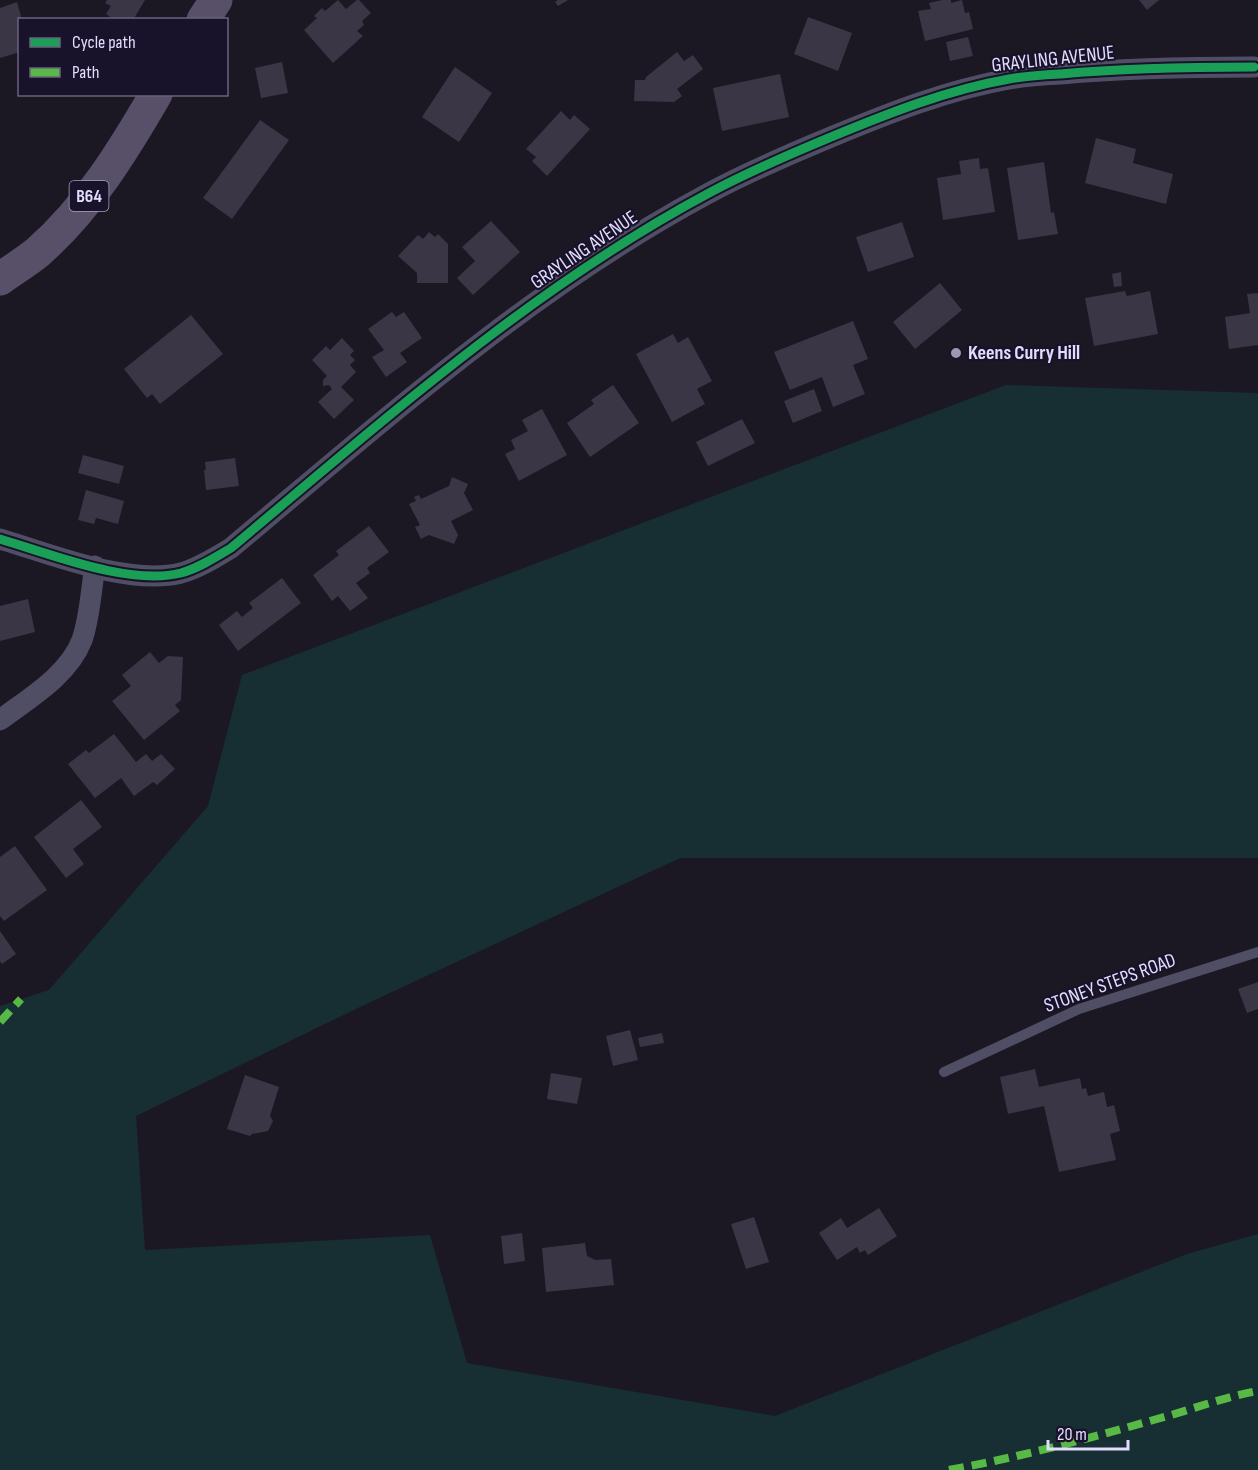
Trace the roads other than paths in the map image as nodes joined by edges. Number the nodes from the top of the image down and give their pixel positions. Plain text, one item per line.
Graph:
1 (216, 0) edge
2 (204, 18) edge
3 (1254, 67) dead end
4 (155, 96) edge
5 (0, 279) edge
6 (0, 539) edge
7 (95, 566) junction
8 (0, 720) edge
9 (1258, 952) edge
10 (944, 1072) dead end

1 - 2 main road
3 - 7 street, GRAYLING AVENUE
4 - 5 main road, B64
6 - 7 street, GRAYLING AVENUE
7 - 8 street
9 - 10 lane, STONEY STEPS ROAD

